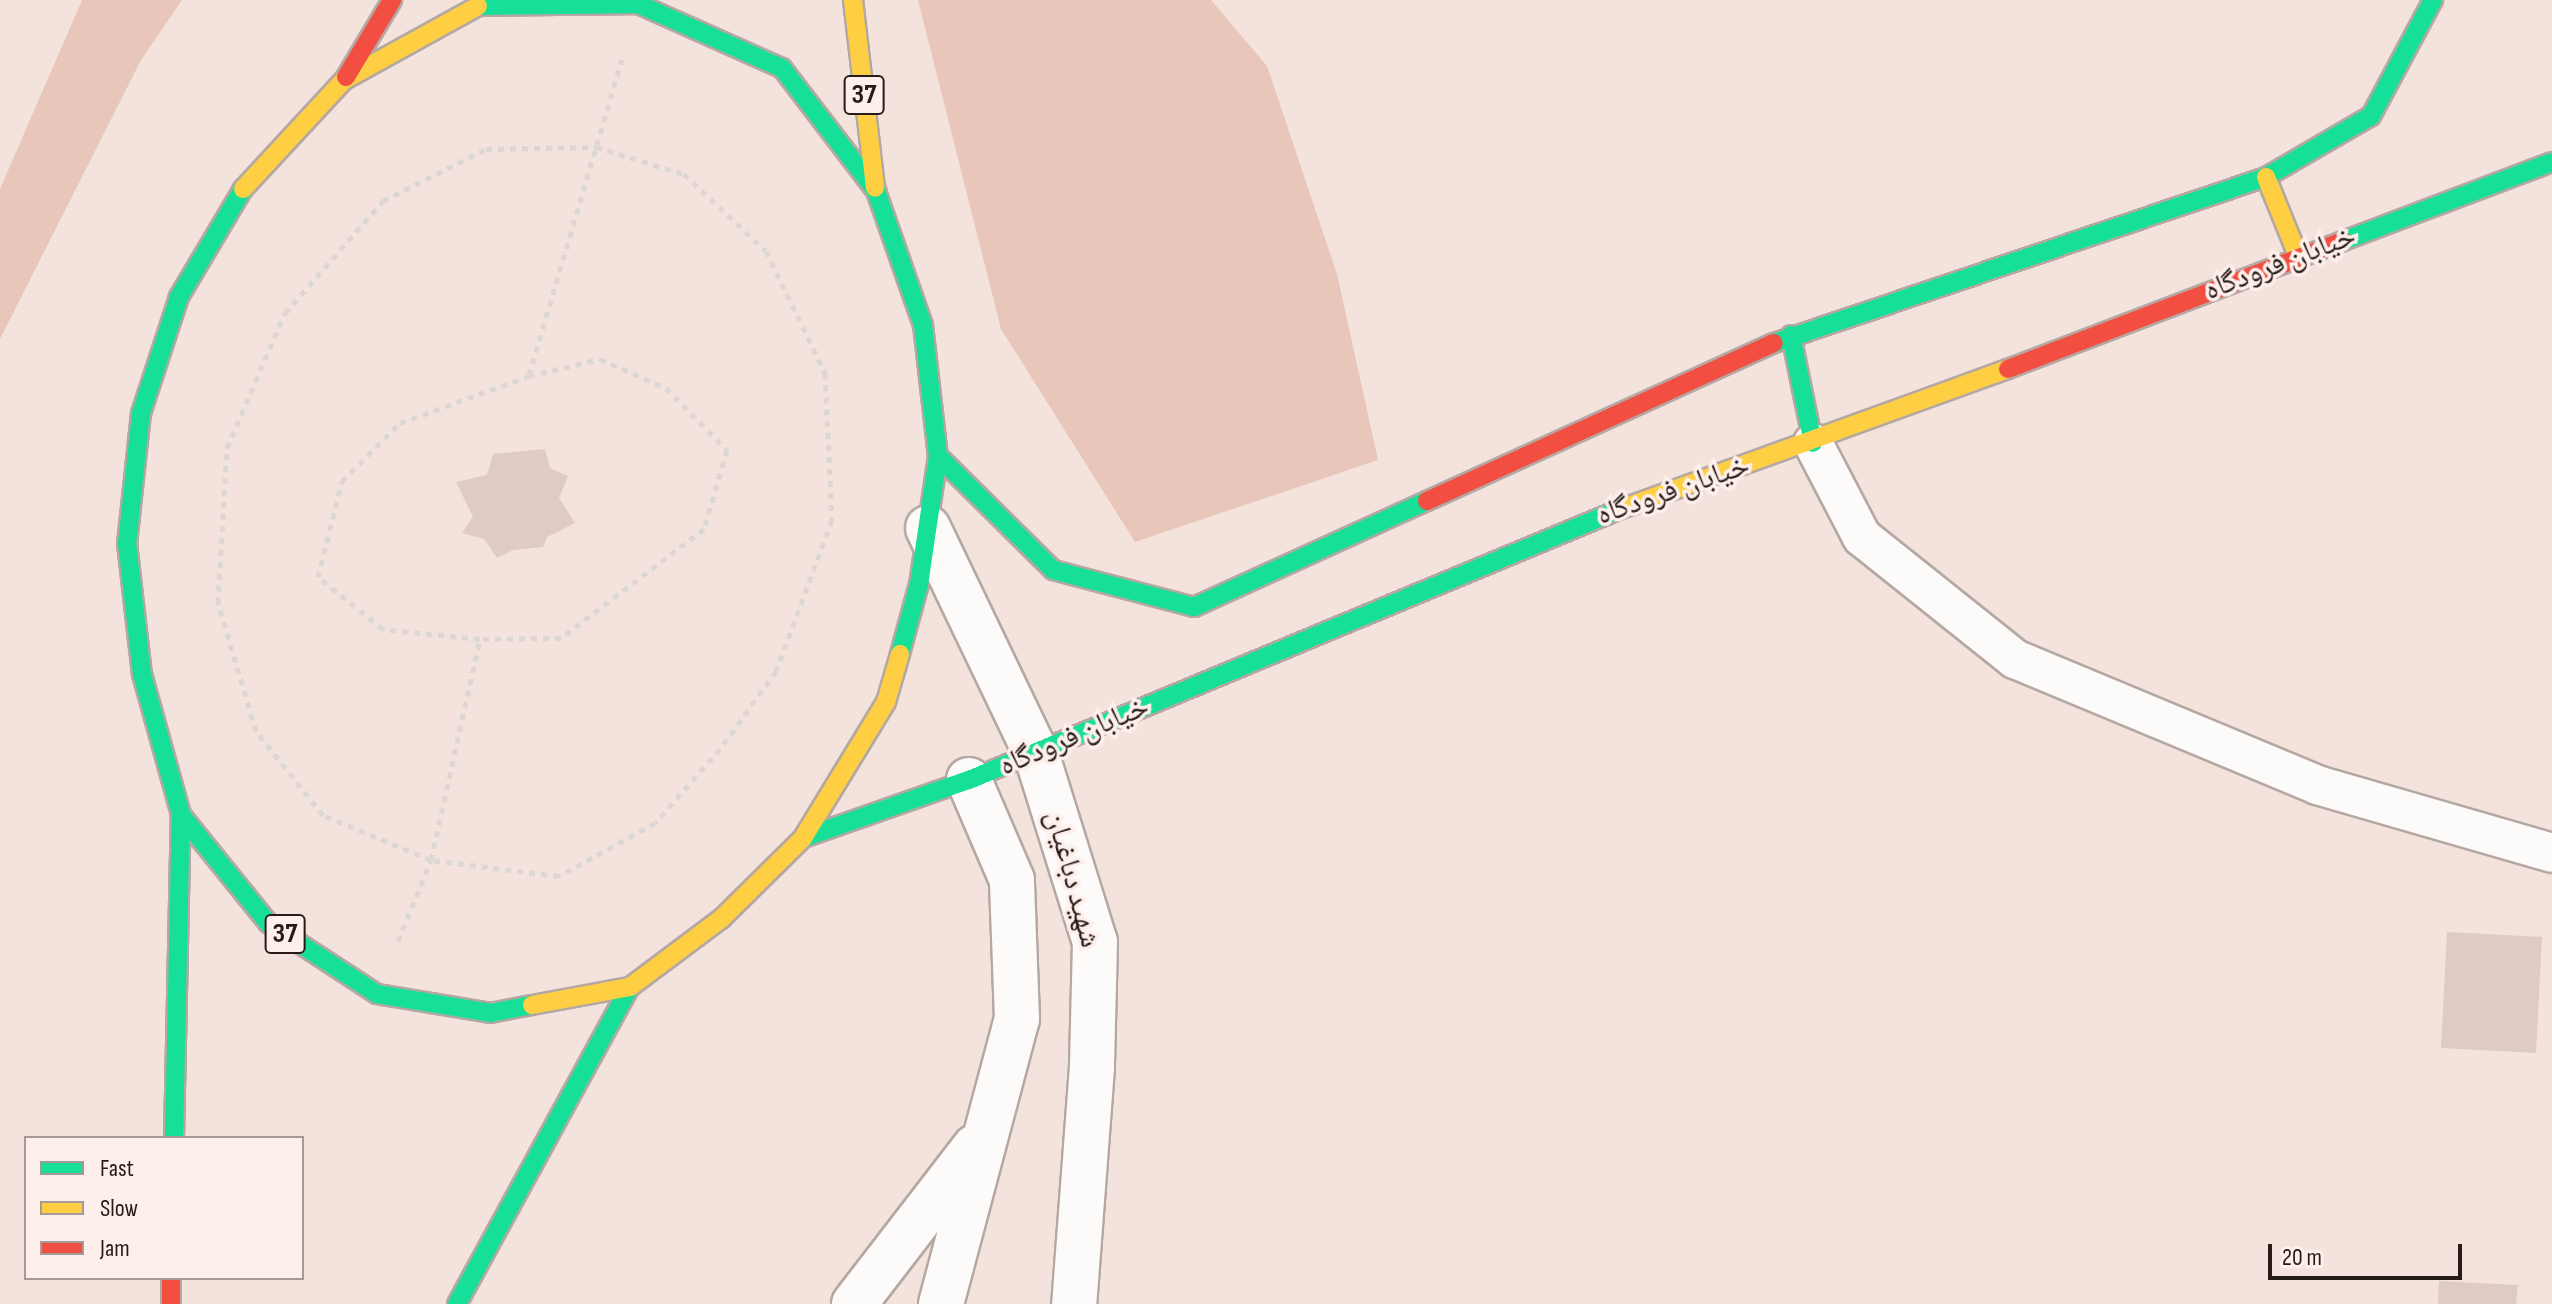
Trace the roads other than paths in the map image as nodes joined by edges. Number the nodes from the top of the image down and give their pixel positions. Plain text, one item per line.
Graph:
1 (392, 0) edge
2 (853, 0) edge
3 (2433, 0) edge
4 (344, 80) junction
5 (2546, 168) edge
6 (2266, 177) junction
7 (876, 191) junction
8 (2298, 256) junction
9 (1791, 335) junction
10 (1813, 443) junction
11 (938, 456) junction
12 (928, 528) junction
13 (1036, 753) junction
14 (969, 780) junction
15 (181, 815) junction
16 (803, 838) junction
17 (2552, 853) edge
18 (630, 987) junction
19 (987, 1131) junction
20 (174, 1136) edge
21 (171, 1280) edge
22 (171, 1304) edge
23 (457, 1304) edge
24 (854, 1304) edge
25 (941, 1304) edge
26 (1074, 1304) edge

1 - 4 main road, 37
2 - 7 main road, 37
3 - 6 main road
4 - 7 main road, 37
4 - 15 main road, 37
5 - 8 main road, خیابان فرودگاه
6 - 8 main road
6 - 9 main road
7 - 11 main road, 37
8 - 10 main road, خیابان فرودگاه
9 - 10 main road
9 - 11 main road
10 - 13 main road, خیابان فرودگاه
10 - 17 lane
11 - 12 main road, 37
12 - 13 street, شهید دباغیان
12 - 16 main road, 37
13 - 14 main road, خیابان فرودگاه
13 - 26 street, شهید دباغیان
14 - 16 main road, خیابان فرودگاه
14 - 19 street
15 - 18 main road, 37
15 - 20 main road, 37
16 - 18 main road, 37
18 - 23 main road, 37
19 - 24 street
19 - 25 street
21 - 22 main road

